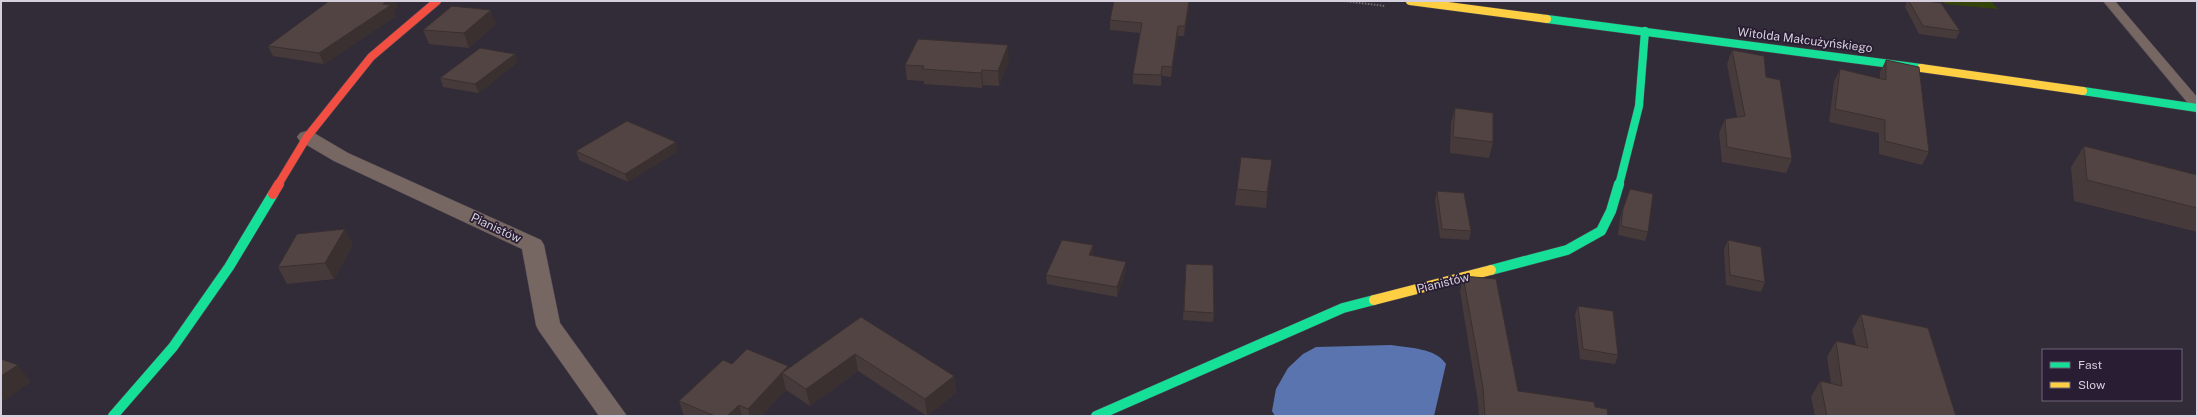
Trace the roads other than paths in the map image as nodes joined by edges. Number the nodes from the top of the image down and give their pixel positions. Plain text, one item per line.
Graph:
1 (437, 1) edge
2 (1410, 1) edge
3 (2109, 1) edge
4 (1645, 31) junction
5 (2197, 105) edge
6 (2197, 108) edge
7 (307, 137) junction
8 (113, 416) edge
9 (614, 416) edge
10 (1096, 416) edge

1 - 7 street
2 - 4 street, Witolda Małcużyńskiego
3 - 5 lane
4 - 6 street, Witolda Małcużyńskiego
4 - 10 street, Pianistów
7 - 8 street
7 - 9 street, Pianistów

